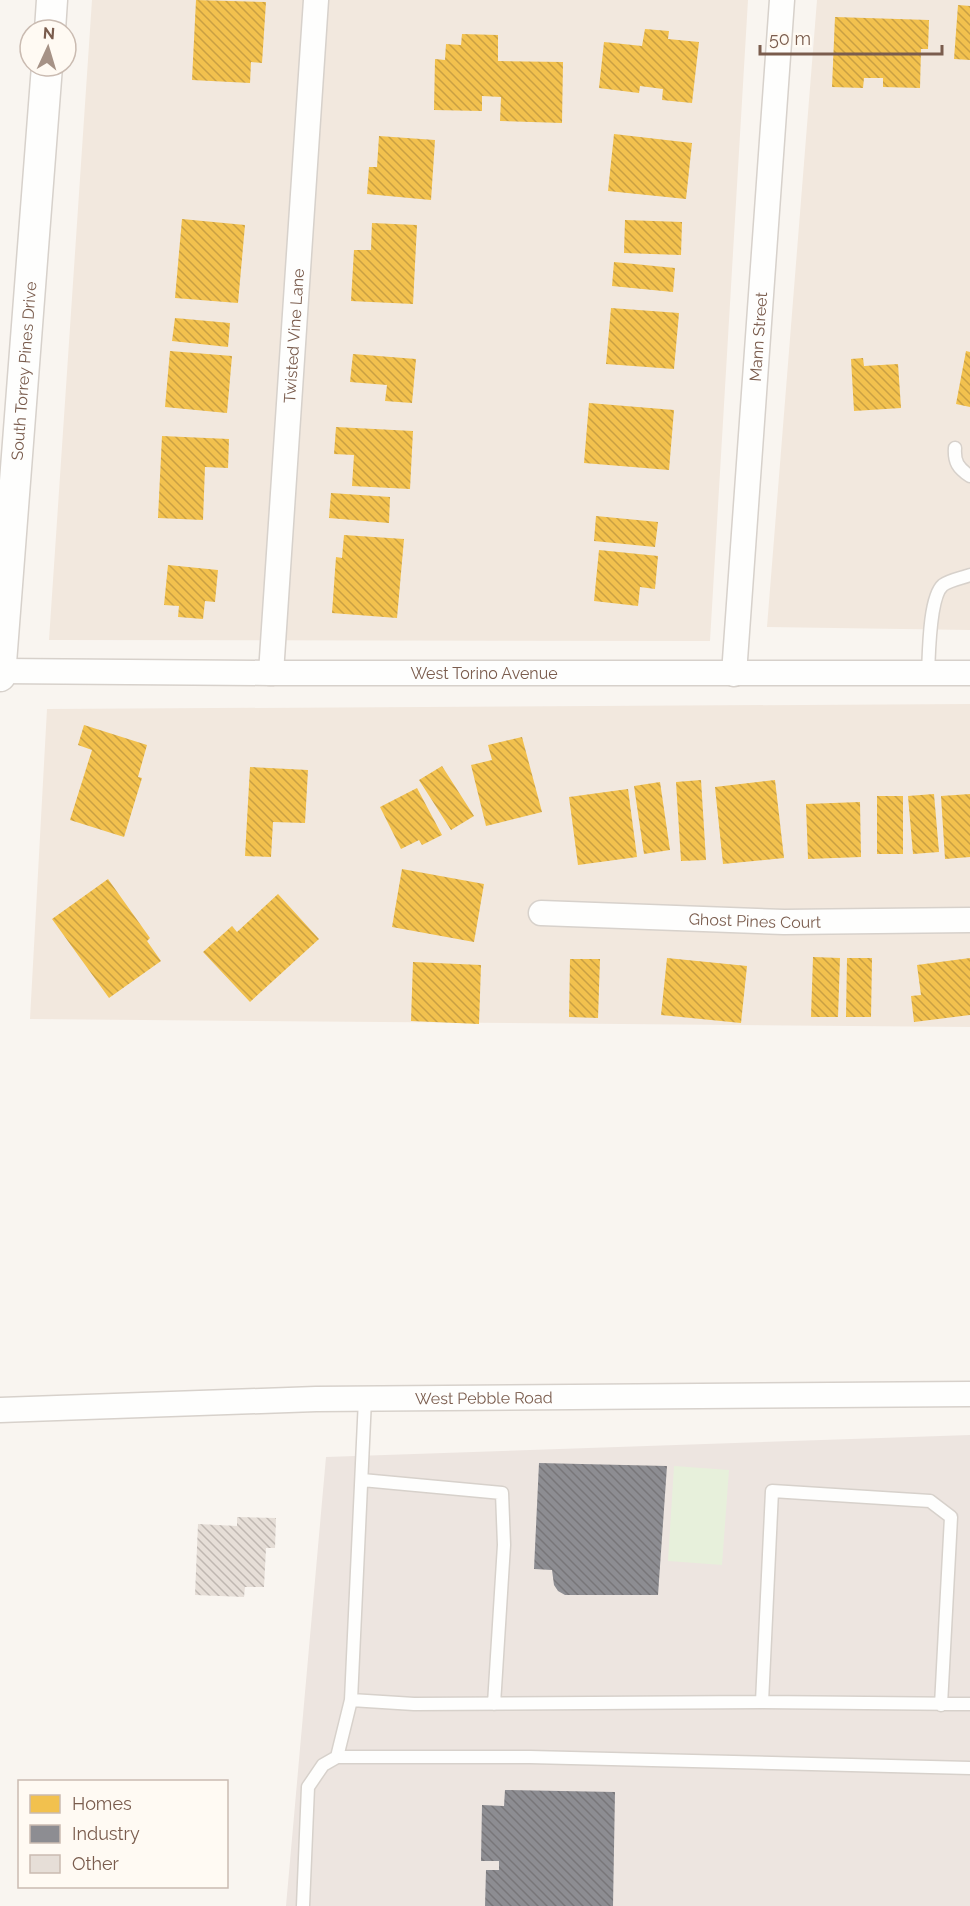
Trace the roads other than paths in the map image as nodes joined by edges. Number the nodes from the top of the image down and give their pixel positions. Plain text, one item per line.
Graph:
1 (52, 0) edge
2 (316, 0) edge
3 (782, 0) edge
4 (51, 18) edge
5 (46, 78) edge
6 (955, 448) dead end
7 (970, 476) edge
8 (970, 575) edge
9 (0, 673) edge
10 (271, 673) junction
11 (734, 674) junction
12 (928, 674) junction
13 (970, 674) edge
14 (541, 913) dead end
15 (970, 920) edge
16 (970, 1394) edge
17 (366, 1399) junction
18 (0, 1410) edge
19 (362, 1480) junction
20 (351, 1700) junction
21 (762, 1702) junction
22 (494, 1704) junction
23 (970, 1704) edge
24 (941, 1705) junction
25 (337, 1756) junction
26 (970, 1768) edge
27 (303, 1906) edge

1 - 4 street
2 - 10 street, Twisted Vine Lane
3 - 11 street, Mann Street
5 - 9 street, South Torrey Pines Drive
6 - 7 lane
8 - 12 lane
9 - 10 street, West Torino Avenue
10 - 11 street, West Torino Avenue
11 - 12 street, West Torino Avenue
12 - 13 street, West Torino Avenue
14 - 15 street, Ghost Pines Court
16 - 17 street, West Pebble Road
17 - 18 street, West Pebble Road
17 - 19 lane
19 - 20 lane
19 - 22 lane
20 - 22 lane
20 - 25 lane
21 - 22 lane
21 - 24 lane
21 - 24 lane
23 - 24 lane
25 - 26 lane
25 - 27 lane

